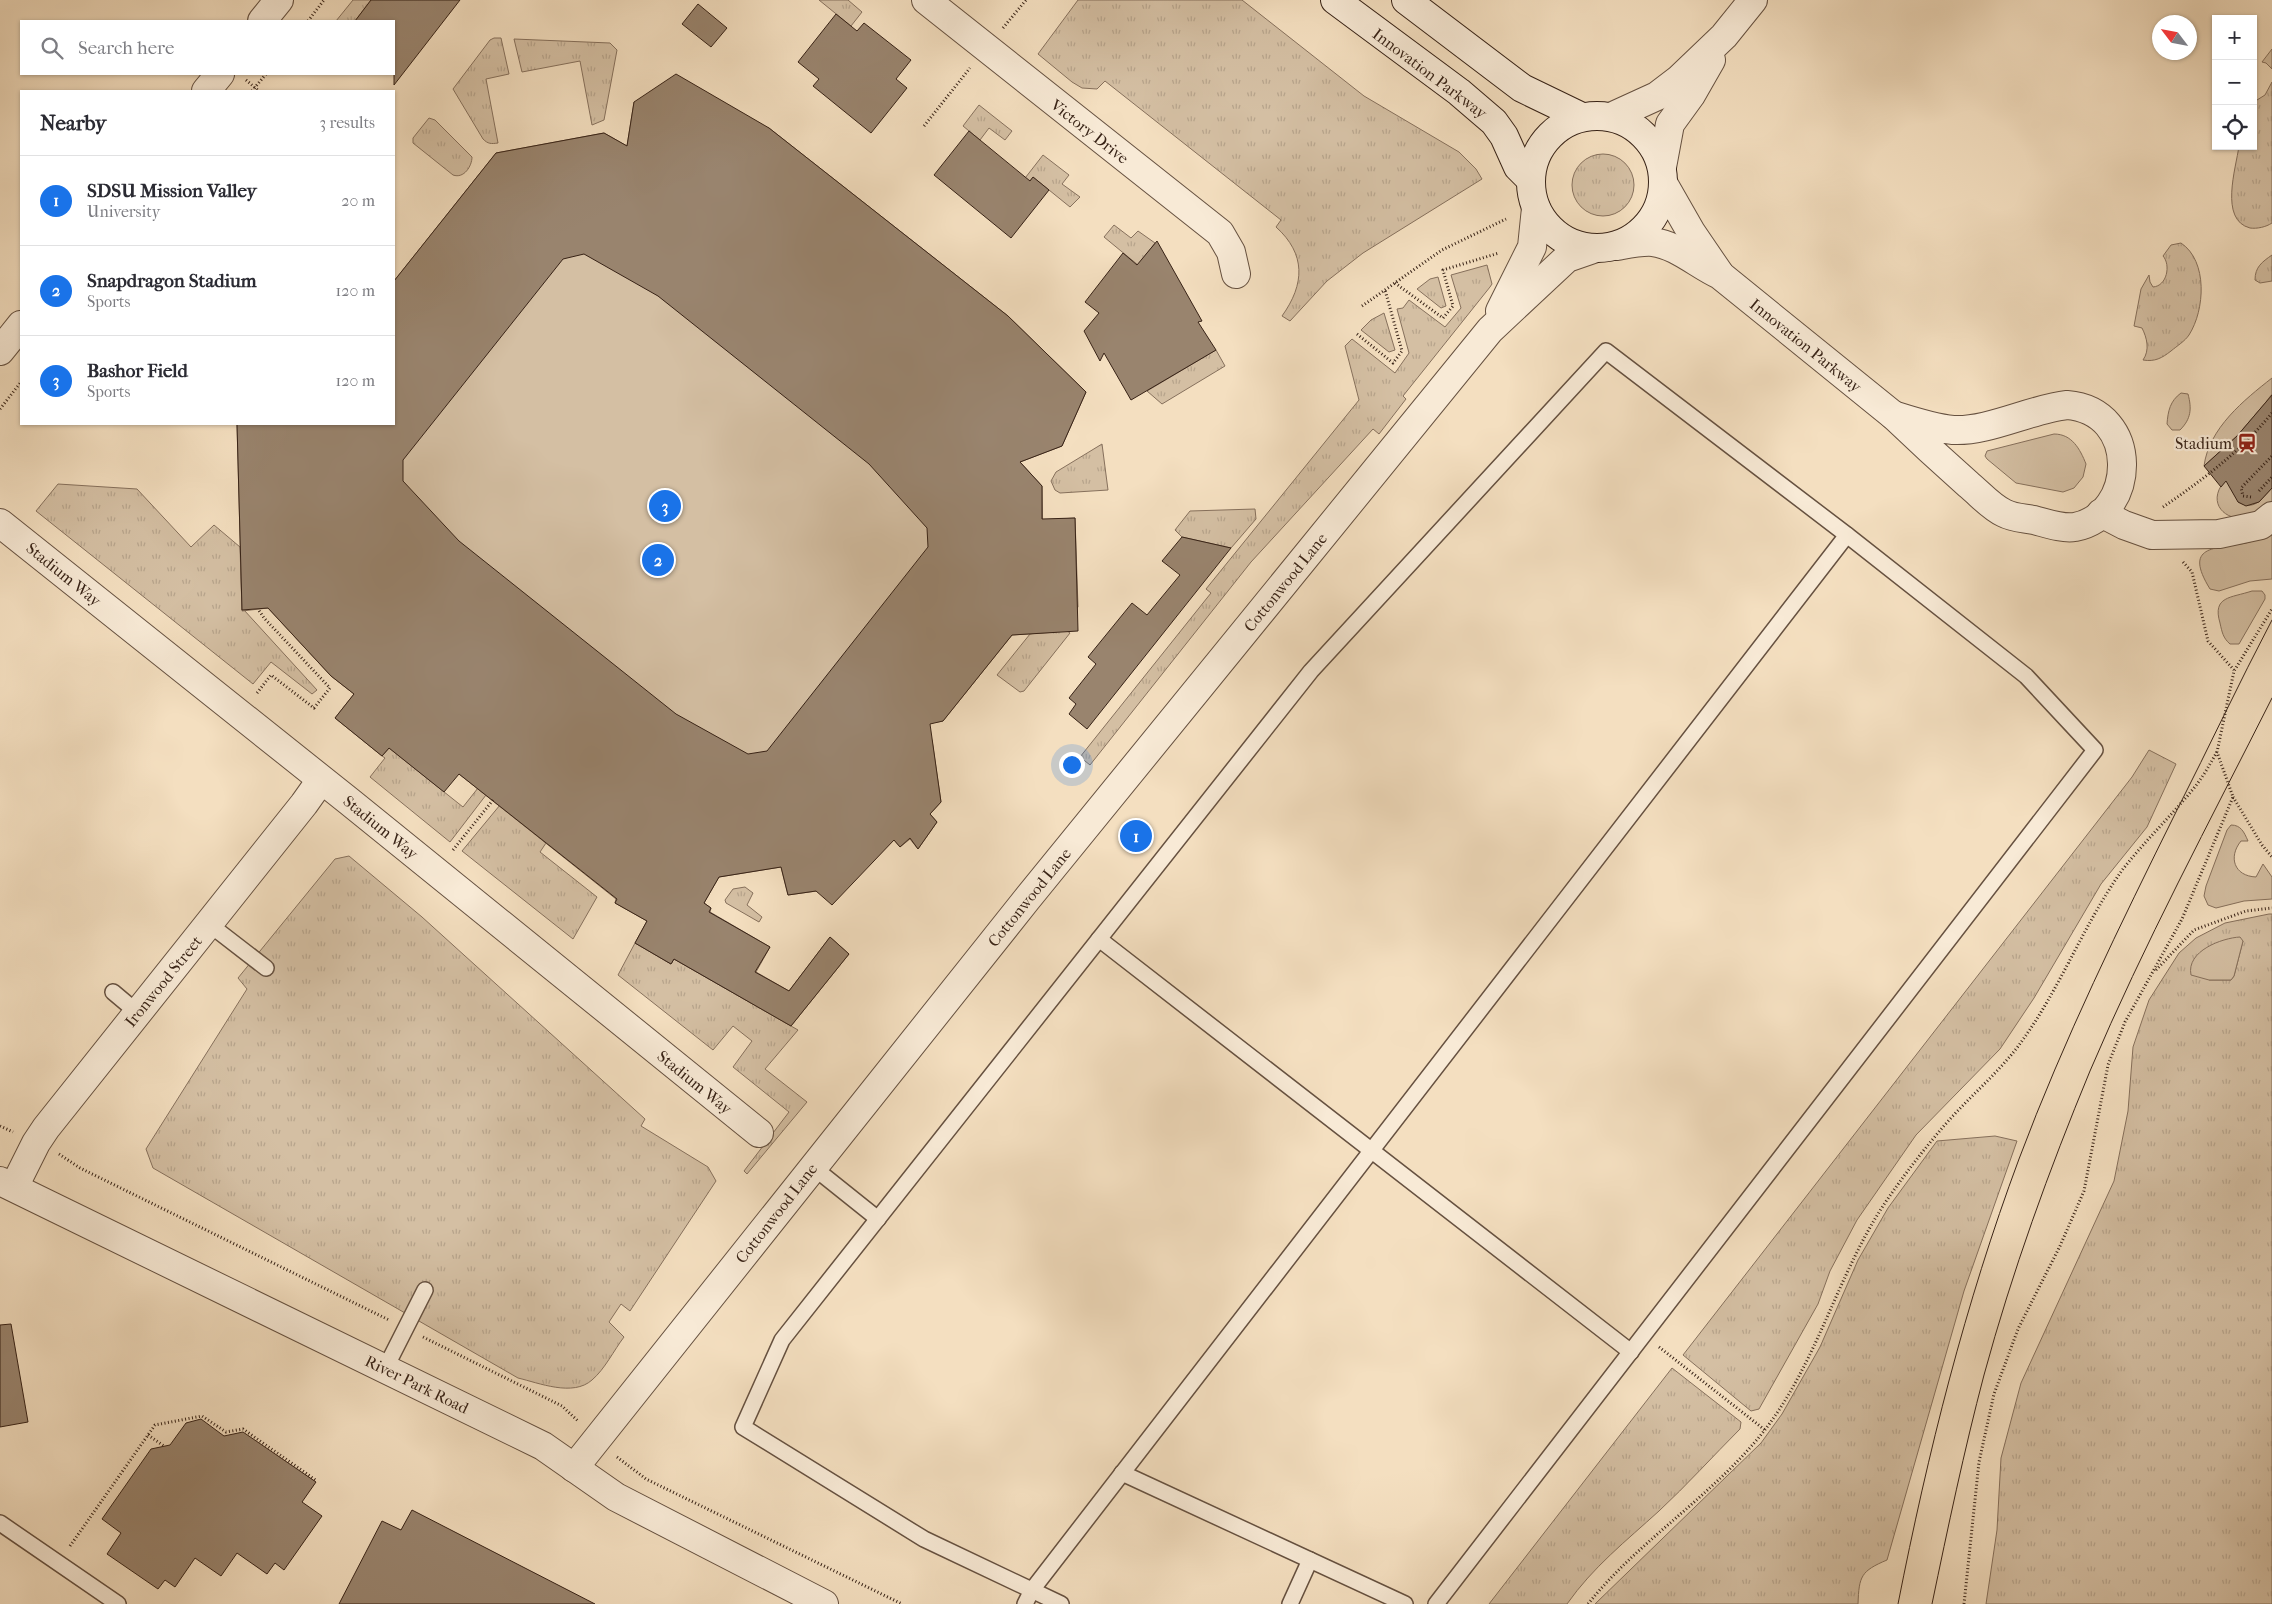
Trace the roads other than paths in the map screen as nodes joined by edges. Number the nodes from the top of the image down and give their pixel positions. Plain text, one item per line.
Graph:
1 (279, 0) edge
2 (926, 0) edge
3 (1335, 0) edge
4 (1406, 0) edge
5 (1753, 0) edge
6 (263, 20) edge
7 (1724, 36) junction
8 (233, 77) edge
9 (208, 90) edge
10 (1582, 117) junction
11 (1612, 117) junction
12 (1662, 175) junction
13 (1531, 180) junction
14 (1536, 208) junction
15 (1605, 247) junction
16 (1236, 274) dead end
17 (1720, 275) junction
18 (1490, 330) junction
19 (1893, 415) junction
20 (2101, 513) junction
21 (2272, 516) edge
22 (0, 523) edge
23 (1847, 535) junction
24 (322, 780) junction
25 (209, 924) junction
26 (1100, 939) junction
27 (266, 968) dead end
28 (113, 992) dead end
29 (138, 1013) junction
30 (759, 1133) dead end
31 (1372, 1150) junction
32 (813, 1166) junction
33 (7, 1184) edge
34 (878, 1219) junction
35 (425, 1290) dead end
36 (1631, 1352) junction
37 (385, 1369) junction
38 (574, 1468) junction
39 (1122, 1473) junction
40 (0, 1523) edge
41 (1310, 1560) junction
42 (1032, 1590) junction
43 (118, 1604) edge
44 (824, 1604) edge
45 (1025, 1604) edge
46 (1061, 1604) edge
47 (1290, 1604) edge
48 (1405, 1604) edge
49 (1436, 1604) edge

1 - 6 street
2 - 16 street, Victory Drive
3 - 13 street, Innovation Parkway
4 - 10 street, Innovation Parkway
5 - 7 street
7 - 11 street
7 - 12 street
8 - 9 street
10 - 11 street, Innovation Parkway
10 - 13 street, Innovation Parkway
11 - 12 street, Innovation Parkway
12 - 15 street
12 - 17 street, Innovation Parkway
13 - 14 street, Innovation Parkway
14 - 15 street, Innovation Parkway
14 - 18 street, Cottonwood Lane
15 - 17 street, Innovation Parkway
15 - 18 street, Cottonwood Lane
17 - 19 street, Innovation Parkway
18 - 32 street, Cottonwood Lane
19 - 20 street, Innovation Parkway
19 - 20 street, Innovation Parkway
20 - 21 street
22 - 24 street, Stadium Way
23 - 26 lane
23 - 31 lane
23 - 36 lane
24 - 25 street, Ironwood Street
24 - 30 street, Stadium Way
25 - 27 lane
25 - 29 street, Ironwood Street
26 - 31 lane
26 - 34 lane
28 - 29 lane
29 - 33 street, Ironwood Street
31 - 36 lane
31 - 39 lane
32 - 34 lane
32 - 38 street, Cottonwood Lane
33 - 37 street, River Park Road
34 - 42 lane
35 - 37 lane
36 - 49 lane
37 - 38 street, River Park Road
38 - 44 street, River Park Road
39 - 41 lane
39 - 42 lane
40 - 43 lane
41 - 47 lane
41 - 48 lane
42 - 45 lane
42 - 46 lane

